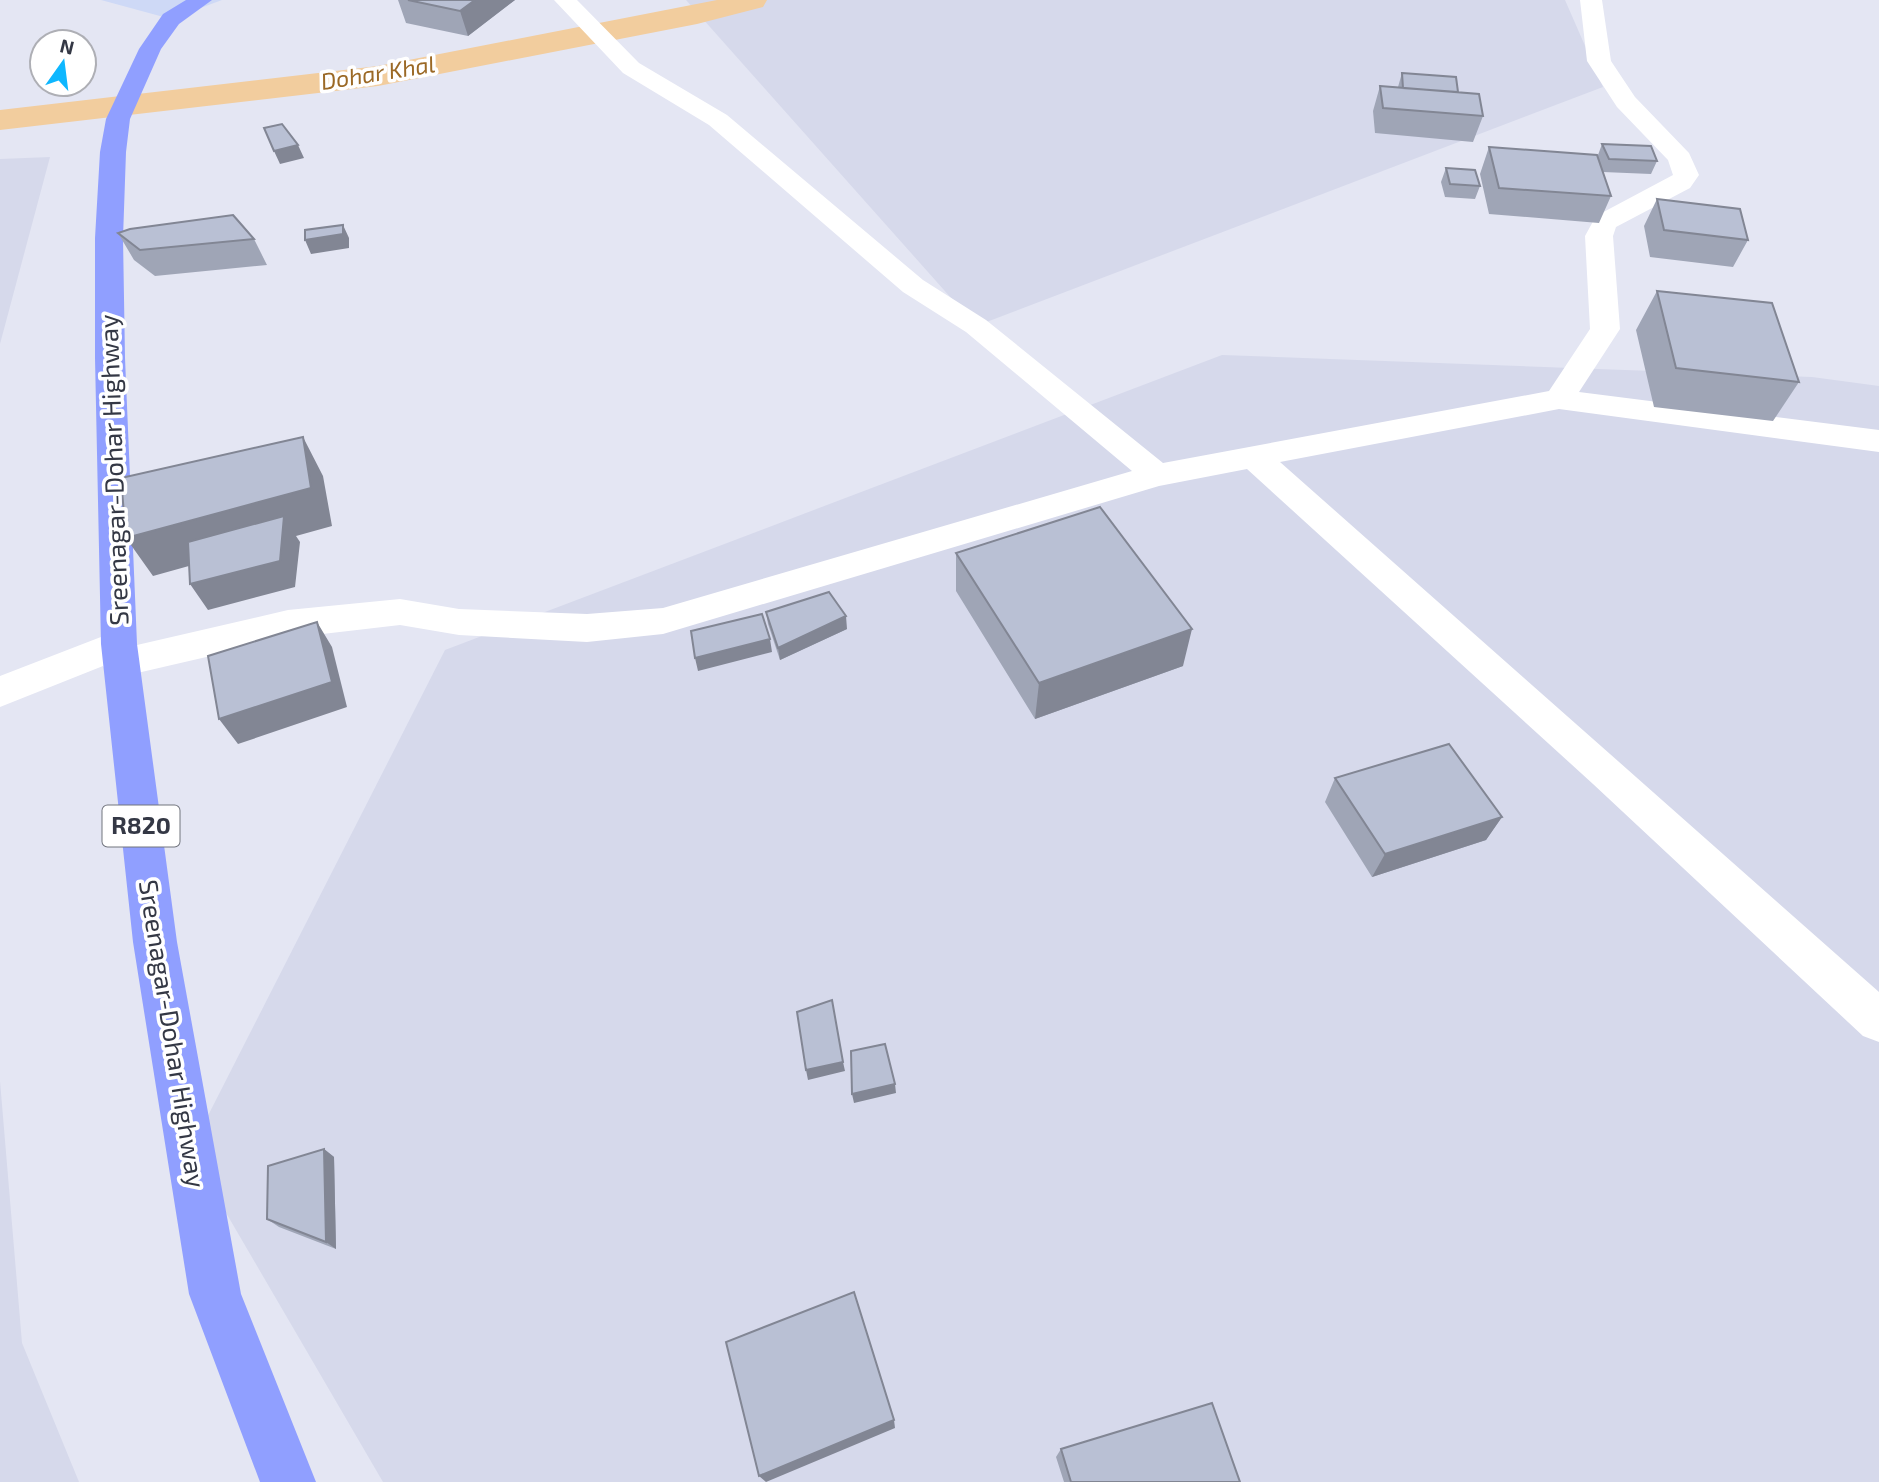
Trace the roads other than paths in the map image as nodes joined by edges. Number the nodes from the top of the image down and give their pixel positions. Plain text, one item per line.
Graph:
1 (201, 0) edge
2 (565, 0) edge
3 (1591, 0) edge
4 (1559, 399) junction
5 (1879, 441) edge
6 (1255, 458) junction
7 (1157, 475) junction
8 (120, 654) junction
9 (0, 692) edge
10 (1879, 1021) edge
11 (288, 1482) edge

1 - 8 main road, Sreenagar-Dohar Highway / R820
2 - 7 street
3 - 4 street
4 - 5 street
4 - 6 street
6 - 7 street
6 - 10 street
7 - 8 street
8 - 9 street
8 - 11 main road, Sreenagar-Dohar Highway / R820

